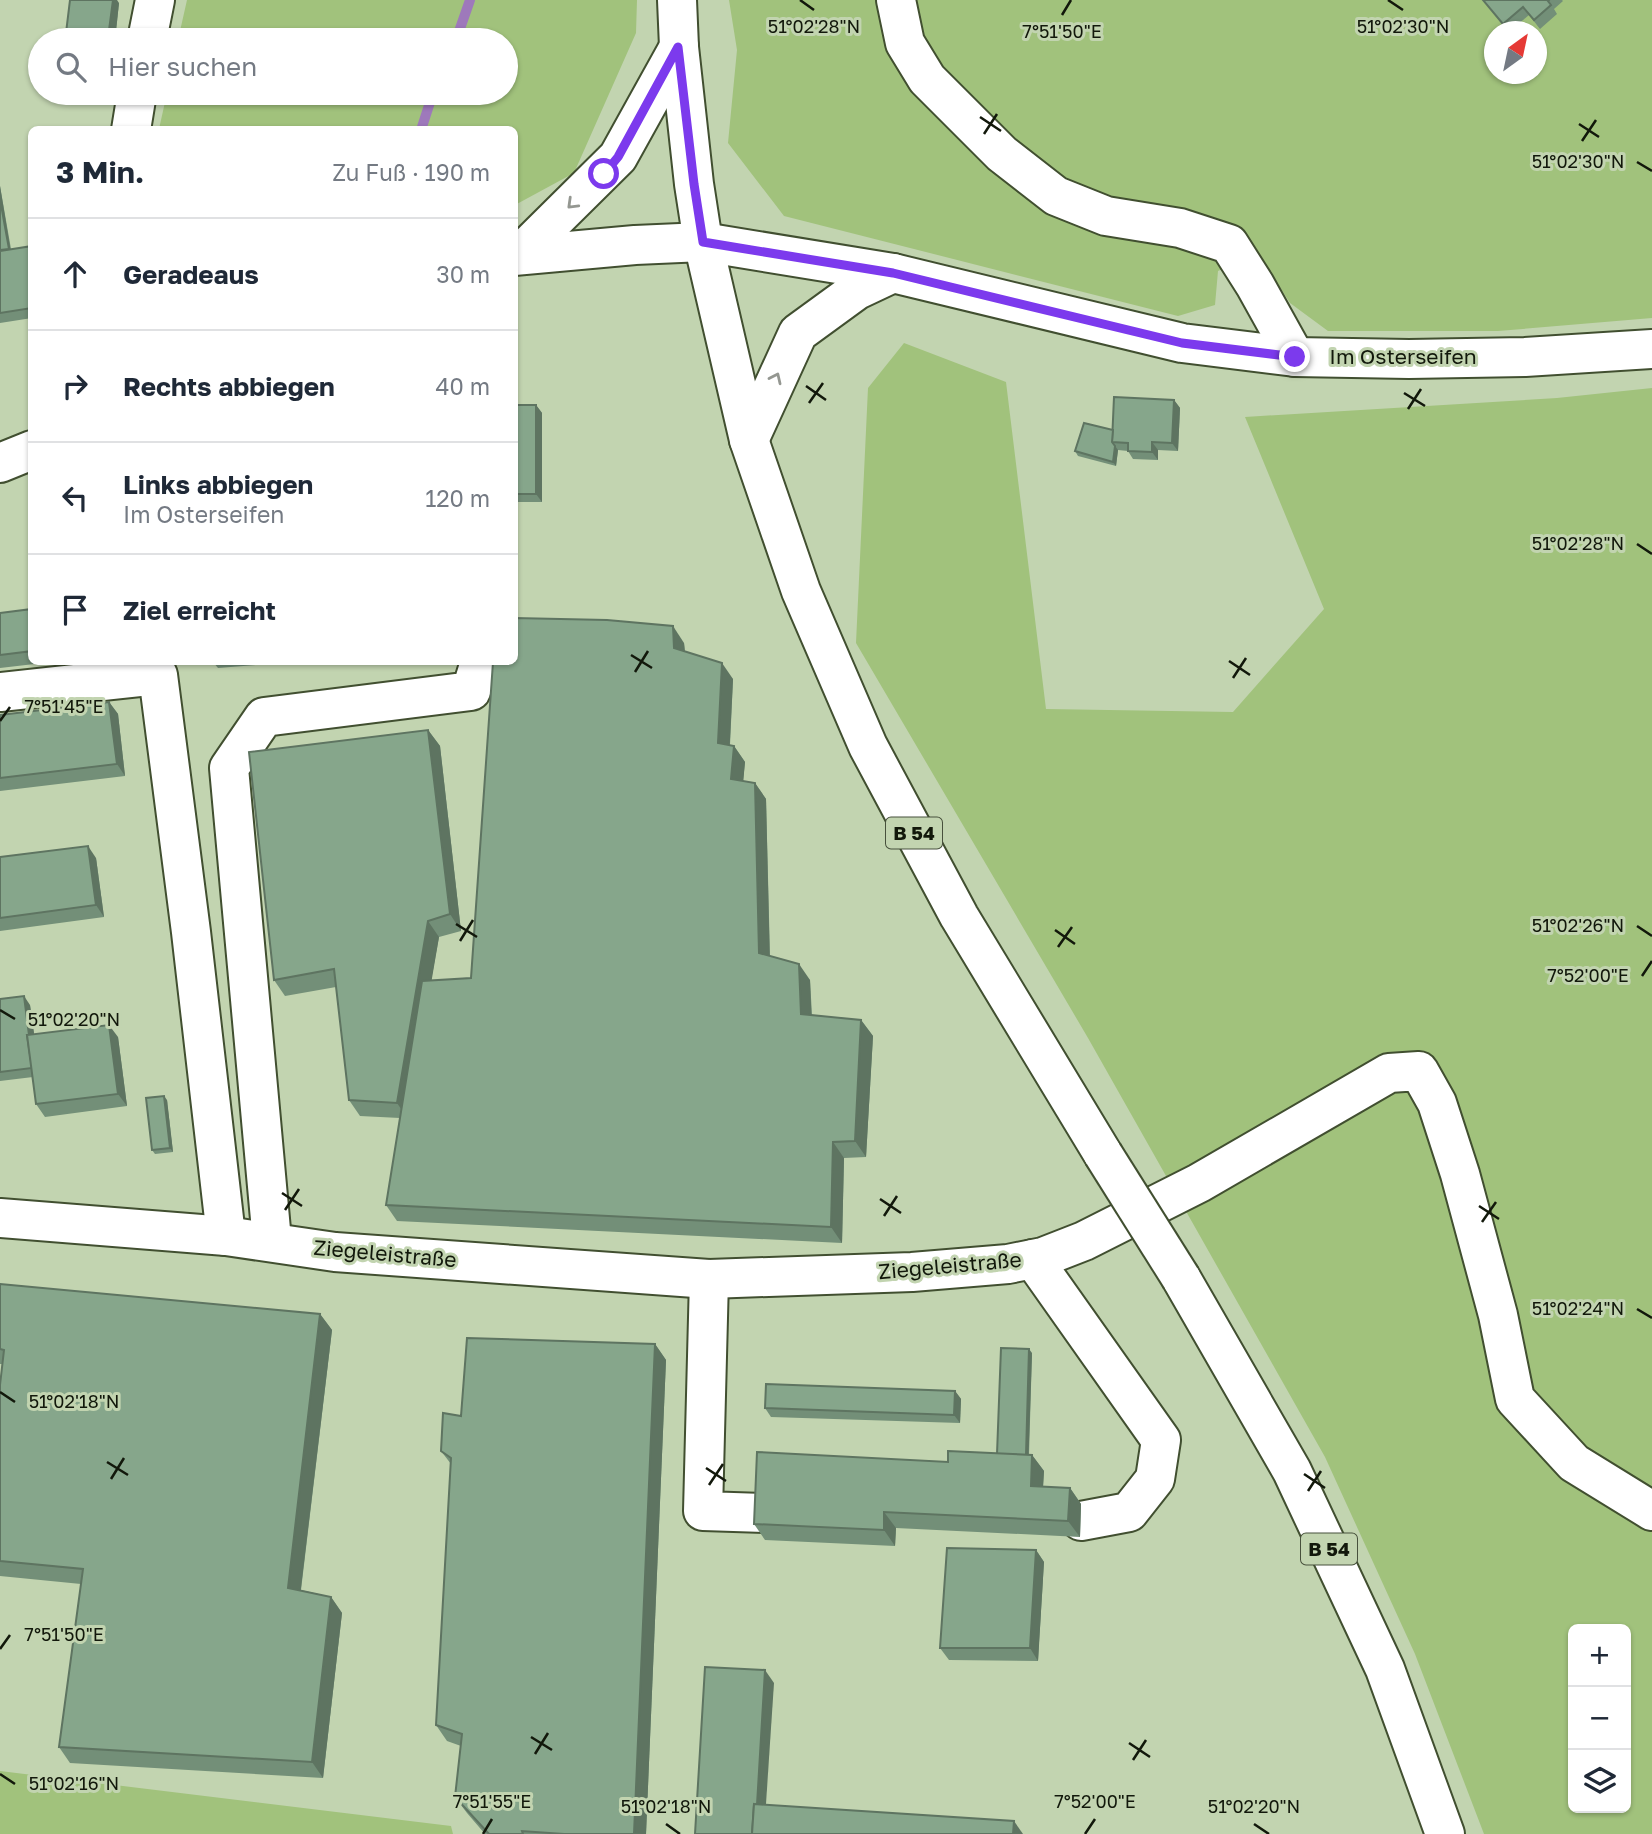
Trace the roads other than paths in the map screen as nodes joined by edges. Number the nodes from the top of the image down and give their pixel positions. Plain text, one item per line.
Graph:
1 (155, 0) edge
2 (677, 0) edge
3 (896, 0) edge
4 (149, 28) edge
5 (678, 47) junction
6 (135, 105) edge
7 (132, 126) edge
8 (703, 242) junction
9 (518, 255) edge
10 (518, 256) edge
11 (893, 273) junction
12 (1652, 349) edge
13 (1295, 357) junction
14 (749, 440) junction
15 (28, 452) edge
16 (0, 463) edge
17 (479, 665) edge
18 (0, 692) edge
19 (0, 1218) edge
20 (226, 1236) junction
21 (272, 1241) junction
22 (1038, 1258) junction
23 (709, 1279) junction
24 (1652, 1511) edge
25 (766, 1513) edge
26 (1081, 1521) dead end
27 (1446, 1834) edge

1 - 4 street
2 - 5 street, B 54
3 - 13 street
5 - 8 street, B 54
5 -> 9 street
6 - 7 street
8 - 10 street, Im Osterseifen
8 - 11 street, Im Osterseifen
8 - 14 street, B 54
11 - 13 street, Im Osterseifen
14 -> 11 street
12 - 13 street, Im Osterseifen
14 - 27 street, B 54, bridge
15 - 16 street
17 - 21 street
18 - 20 street
19 - 20 street, Ziegeleistraße
20 - 21 street, Ziegeleistraße
21 - 23 street, Ziegeleistraße
22 - 23 street, Ziegeleistraße
22 - 24 street, Ziegeleistraße
22 - 26 street
23 - 25 street

